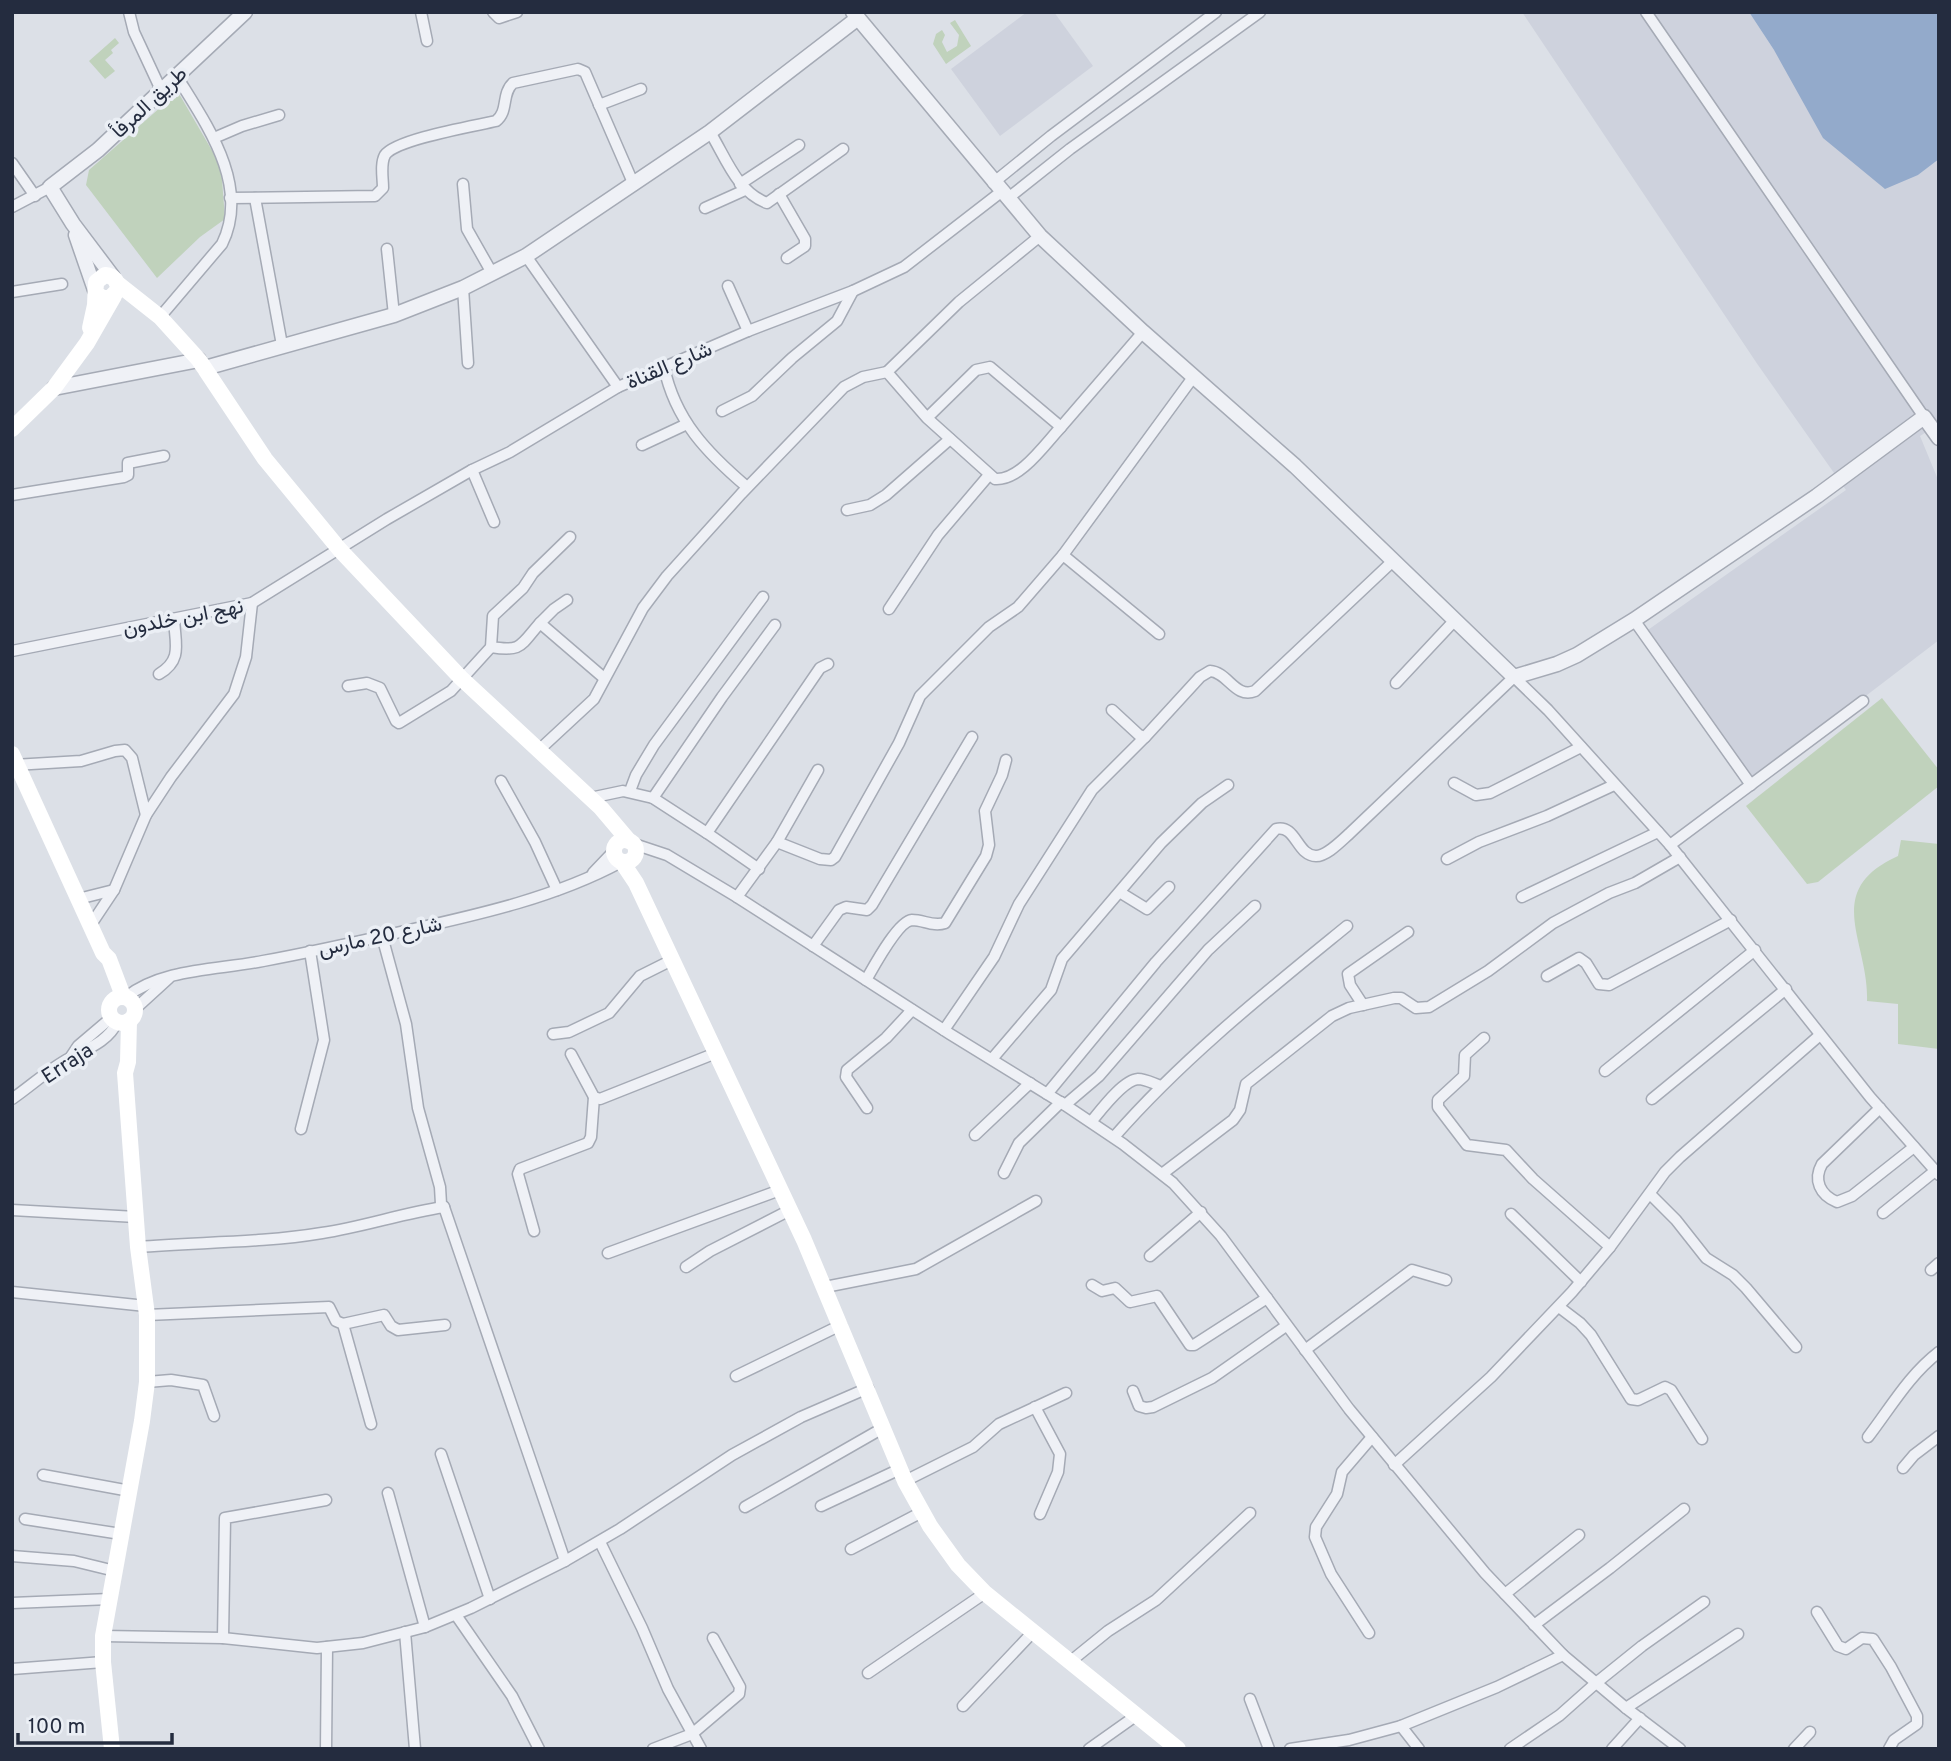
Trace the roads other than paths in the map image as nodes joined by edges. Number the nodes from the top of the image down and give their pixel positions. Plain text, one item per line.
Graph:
1 (129, 12) edge
2 (245, 12) edge
3 (421, 12) edge
4 (493, 12) edge
5 (517, 12) edge
6 (1216, 12) edge
7 (1260, 12) edge
8 (1646, 12) edge
9 (855, 15) edge
10 (428, 41) dead end
11 (176, 75) junction
12 (641, 89) dead end
13 (161, 90) junction
14 (598, 105) junction
15 (279, 115) dead end
16 (710, 132) junction
17 (214, 138) junction
18 (799, 145) dead end
19 (843, 149) dead end
20 (12, 163) edge
21 (463, 184) dead end
22 (634, 185) junction
23 (50, 187) junction
24 (743, 187) junction
25 (1001, 192) junction
26 (779, 194) junction
27 (35, 196) junction
28 (230, 198) junction
29 (255, 198) junction
30 (12, 207) edge
31 (705, 208) dead end
32 (73, 224) junction
33 (1040, 236) junction
34 (387, 249) dead end
35 (526, 256) junction
36 (787, 258) dead end
37 (492, 273) junction
38 (62, 284) dead end
39 (728, 286) dead end
40 (115, 287) junction
41 (463, 288) junction
42 (95, 291) junction
43 (853, 291) junction
44 (12, 292) edge
45 (394, 315) junction
46 (160, 317) junction
47 (748, 331) junction
48 (1143, 332) junction
49 (87, 343) junction
50 (282, 345) junction
51 (468, 363) dead end
52 (202, 364) junction
53 (664, 367) junction
54 (887, 372) junction
55 (1194, 376) junction
56 (618, 387) junction
57 (49, 392) junction
58 (12, 411) edge
59 (722, 411) dead end
60 (1924, 417) junction
61 (927, 418) junction
62 (687, 424) junction
63 (1061, 427) junction
64 (12, 429) edge
65 (1939, 438) edge
66 (950, 439) junction
67 (642, 445) dead end
68 (164, 456) dead end
69 (472, 470) junction
70 (989, 475) junction
71 (747, 488) junction
72 (12, 495) edge
73 (847, 510) dead end
74 (494, 522) dead end
75 (570, 537) dead end
76 (340, 550) junction
77 (1063, 555) junction
78 (1394, 560) junction
79 (763, 597) dead end
80 (567, 600) dead end
81 (251, 603) junction
82 (889, 609) dead end
83 (174, 619) junction
84 (1455, 620) junction
85 (1634, 620) junction
86 (540, 623) junction
87 (775, 625) dead end
88 (1159, 634) dead end
89 (491, 647) junction
90 (12, 651) edge
91 (828, 664) dead end
92 (159, 674) dead end
93 (1514, 677) junction
94 (461, 678) junction
95 (604, 678) junction
96 (1396, 683) dead end
97 (348, 686) dead end
98 (1863, 701) dead end
99 (1112, 710) dead end
100 (972, 737) dead end
101 (1145, 737) junction
102 (1581, 747) junction
103 (539, 750) junction
104 (1006, 760) dead end
105 (14, 761) edge
106 (818, 770) dead end
107 (501, 781) dead end
108 (1454, 783) dead end
109 (1228, 785) dead end
110 (1614, 785) junction
111 (1751, 785) junction
112 (630, 791) junction
113 (653, 798) junction
114 (592, 800) junction
115 (146, 816) junction
116 (1658, 832) junction
117 (707, 833) junction
118 (777, 842) junction
119 (1670, 845) junction
120 (625, 852) junction
121 (1680, 857) junction
122 (1447, 859) dead end
123 (759, 869) junction
124 (1169, 887) dead end
125 (114, 890) junction
126 (557, 890) junction
127 (1121, 893) junction
128 (737, 897) junction
129 (1521, 897) dead end
130 (78, 899) junction
131 (1255, 906) dead end
132 (1731, 920) junction
133 (90, 926) junction
134 (1348, 926) dead end
135 (1408, 932) dead end
136 (382, 936) junction
137 (813, 946) junction
138 (1755, 950) junction
139 (310, 951) junction
140 (672, 960) junction
141 (1548, 976) dead end
142 (866, 980) junction
143 (1786, 989) junction
144 (1363, 1004) junction
145 (912, 1010) junction
146 (122, 1011) junction
147 (944, 1030) junction
148 (553, 1034) dead end
149 (1820, 1035) junction
150 (1484, 1038) dead end
151 (716, 1053) junction
152 (571, 1054) dead end
153 (992, 1059) junction
154 (1605, 1071) dead end
155 (1030, 1083) junction
156 (1161, 1086) junction
157 (1048, 1094) junction
158 (594, 1097) junction
159 (12, 1099) edge
160 (1651, 1099) dead end
161 (1063, 1104) junction
162 (867, 1108) dead end
163 (1880, 1108) junction
164 (1091, 1122) junction
165 (301, 1129) dead end
166 (975, 1135) dead end
167 (1114, 1137) junction
168 (1914, 1147) junction
169 (1004, 1173) dead end
170 (1937, 1173) edge
171 (1163, 1174) junction
172 (780, 1189) junction
173 (1650, 1194) junction
174 (1036, 1201) dead end
175 (444, 1207) junction
176 (12, 1210) edge
177 (790, 1210) junction
178 (1201, 1212) junction
179 (1883, 1213) dead end
180 (1511, 1214) dead end
181 (136, 1217) junction
182 (534, 1231) dead end
183 (138, 1247) junction
184 (1610, 1247) junction
185 (608, 1253) dead end
186 (1150, 1256) dead end
187 (686, 1267) dead end
188 (1447, 1280) dead end
189 (1581, 1282) junction
190 (1092, 1285) dead end
191 (825, 1287) junction
192 (12, 1292) edge
193 (1267, 1298) junction
194 (1559, 1307) junction
195 (146, 1311) junction
196 (343, 1324) junction
197 (445, 1325) dead end
198 (841, 1325) junction
199 (1286, 1326) junction
200 (1796, 1347) dead end
201 (1305, 1350) junction
202 (1939, 1352) edge
203 (736, 1376) dead end
204 (147, 1382) junction
205 (868, 1388) junction
206 (1133, 1391) dead end
207 (1066, 1392) dead end
208 (1035, 1407) junction
209 (214, 1416) dead end
210 (371, 1424) dead end
211 (883, 1427) junction
212 (1939, 1436) edge
213 (1372, 1437) junction
214 (1868, 1437) dead end
215 (1702, 1439) dead end
216 (441, 1454) dead end
217 (1394, 1465) junction
218 (1903, 1468) dead end
219 (43, 1475) dead end
220 (903, 1475) junction
221 (130, 1491) junction
222 (388, 1493) dead end
223 (326, 1500) dead end
224 (821, 1506) dead end
225 (745, 1507) dead end
226 (1684, 1509) dead end
227 (922, 1512) junction
228 (1250, 1513) dead end
229 (1040, 1514) dead end
230 (25, 1519) dead end
231 (121, 1534) junction
232 (1579, 1535) dead end
233 (600, 1542) junction
234 (851, 1549) dead end
235 (12, 1556) edge
236 (565, 1561) junction
237 (115, 1571) junction
238 (985, 1593) junction
239 (1505, 1594) junction
240 (110, 1599) junction
241 (490, 1599) junction
242 (1704, 1602) dead end
243 (12, 1603) edge
244 (1817, 1612) dead end
245 (456, 1615) junction
246 (1534, 1625) junction
247 (425, 1627) junction
248 (405, 1632) junction
249 (1033, 1632) junction
250 (1369, 1633) dead end
251 (1738, 1634) dead end
252 (103, 1636) junction
253 (223, 1638) junction
254 (713, 1638) dead end
255 (327, 1647) junction
256 (1563, 1655) junction
257 (1070, 1661) junction
258 (103, 1662) junction
259 (12, 1669) edge
260 (868, 1673) dead end
261 (1596, 1682) junction
262 (1250, 1699) dead end
263 (963, 1706) dead end
264 (1626, 1708) junction
265 (1136, 1715) junction
266 (1640, 1718) junction
267 (1401, 1727) junction
268 (1810, 1732) dead end
269 (692, 1734) junction
270 (1350, 1744) edge
271 (1673, 1747) edge
272 (112, 1749) edge
273 (326, 1749) edge
274 (415, 1749) edge
275 (538, 1749) edge
276 (653, 1749) edge
277 (701, 1749) edge
278 (1089, 1749) edge
279 (1178, 1749) edge
280 (1269, 1749) edge
281 (1290, 1749) edge
282 (1419, 1749) edge
283 (1510, 1749) edge
284 (1612, 1749) edge
285 (1794, 1749) edge
286 (1889, 1749) edge

1 - 13 street
2 - 11 street, طريق المرفأ
3 - 10 street
4 - 5 street
6 - 25 street
7 - 25 street
8 - 60 street
9 - 16 street
9 - 25 street
11 - 13 street, طريق المرفأ
11 - 17 street
12 - 14 street
13 - 23 street, طريق المرفأ
14 - 22 street
14 - 29 street
15 - 17 street
16 - 22 street
16 - 24 street
17 - 28 street
18 - 24 street
19 - 26 street
20 - 27 street
21 - 37 street
22 - 35 street
23 - 27 street
23 - 32 street
24 - 26 street
24 - 31 street
25 - 33 street
25 - 43 street, شارع القناة
26 - 36 street
27 - 30 street
28 - 29 street
28 - 46 street
29 - 50 street
32 - 40 street
32 - 42 street
33 - 48 street
33 - 54 street
34 - 45 street
35 - 37 street
35 - 56 street
37 - 41 street
38 - 44 street
39 - 47 street
40 - 42 main road
40 - 46 main road
40 - 49 main road
41 - 45 street
41 - 51 street
42 - 49 main road
43 - 47 street, شارع القناة
43 - 59 street
45 - 50 street
46 - 52 main road
47 - 53 street, شارع القناة
48 - 55 street
48 - 63 street
49 - 57 main road
50 - 52 street
52 - 57 street
52 - 76 main road
53 - 56 street, شارع القناة
53 - 62 street
54 - 61 street
54 - 71 street
55 - 77 street
55 - 78 street
56 - 69 street, شارع القناة
57 - 58 main road
57 - 64 main road
60 - 65 street
60 - 85 street
61 - 63 street
61 - 66 street
62 - 67 street
62 - 71 street
63 - 70 street
66 - 70 street
66 - 73 street
68 - 72 street
69 - 74 street
69 - 76 street, شارع القناة
70 - 82 street
71 - 95 street
75 - 89 street
76 - 81 street, نهج ابن خلدون
76 - 94 main road
77 - 88 street
77 - 118 street
78 - 84 street
78 - 101 street
79 - 112 street
80 - 86 street
81 - 83 street, نهج ابن خلدون
81 - 115 street
83 - 90 street, نهج ابن خلدون
83 - 92 street
84 - 93 street
84 - 96 street
85 - 93 street
85 - 111 street
86 - 89 street
86 - 95 street
87 - 113 street
89 - 94 street
91 - 117 street
93 - 102 street
93 - 157 street
94 - 97 street
94 - 103 main road
95 - 103 street
98 - 111 street
99 - 101 street
100 - 137 street
101 - 147 street
102 - 108 street
102 - 110 street
103 - 114 main road
104 - 142 street
105 - 115 street
105 - 130 main road
106 - 118 street
107 - 126 street
109 - 127 street
110 - 116 street
110 - 122 street
111 - 119 street
112 - 113 street
112 - 114 street
113 - 117 street
114 - 120 main road
115 - 125 street
116 - 119 street
116 - 129 street
117 - 123 street
118 - 123 street
119 - 121 street
120 - 126 street, شارع 20 مارس
120 - 128 street
120 - 140 main road
121 - 132 street
121 - 144 street
123 - 128 street
124 - 127 street
125 - 130 street
125 - 133 street
126 - 136 street, شارع 20 مارس
127 - 153 street
128 - 137 street
130 - 133 main road
131 - 161 street
132 - 138 street
132 - 141 street
133 - 146 main road
134 - 156 street
135 - 144 street
136 - 139 street, شارع 20 مارس
136 - 175 street
137 - 142 street
138 - 143 street
138 - 154 street
139 - 146 street, شارع 20 مارس
139 - 165 street
140 - 148 street
140 - 151 main road
142 - 145 street
143 - 149 street
143 - 160 street
144 - 171 street
145 - 147 street
145 - 162 street
146 - 159 street, Erraja
146 - 181 main road
147 - 153 street
149 - 163 street
149 - 173 street
150 - 184 street
151 - 158 street
151 - 172 main road
152 - 158 street
153 - 155 street
155 - 157 street
155 - 166 street
156 - 164 street
156 - 167 street
157 - 161 street
158 - 182 street
161 - 164 street
161 - 169 street
163 - 168 street
163 - 168 street
164 - 167 street
167 - 171 street
168 - 170 street
170 - 179 street
171 - 178 street
172 - 177 main road
172 - 185 street
173 - 184 street
173 - 200 street
174 - 191 street
175 - 183 street
175 - 236 street
176 - 181 street
177 - 187 street
177 - 191 main road
178 - 186 street
178 - 193 street
180 - 189 street
181 - 183 main road
183 - 195 main road
184 - 189 street
188 - 201 street
189 - 194 street
190 - 193 street
191 - 198 main road
192 - 195 street
193 - 199 street
194 - 215 street
194 - 217 street
195 - 196 street
195 - 204 main road
196 - 197 street
196 - 210 street
198 - 203 street
198 - 205 main road
199 - 201 street
199 - 206 street
201 - 213 street
202 - 214 street
204 - 209 street
204 - 221 main road
205 - 211 main road
205 - 233 street
207 - 208 street
208 - 220 street
208 - 229 street
211 - 220 main road
211 - 225 street
212 - 218 street
213 - 217 street
213 - 250 street
216 - 241 street
217 - 239 street
219 - 221 street
220 - 224 street
220 - 227 main road
221 - 231 main road
222 - 247 street
223 - 253 street
226 - 246 street
227 - 234 street
227 - 238 main road
228 - 257 street
230 - 231 street
231 - 237 main road
232 - 239 street
233 - 236 street
233 - 269 street
235 - 237 street
236 - 241 street
237 - 240 main road
238 - 249 main road
238 - 260 street
239 - 246 street
240 - 243 street
240 - 252 main road
241 - 245 street
242 - 261 street
244 - 286 street
245 - 247 street
245 - 275 street
246 - 256 street
247 - 248 street
248 - 255 street
248 - 274 street
249 - 257 main road
249 - 263 street
251 - 264 street
252 - 253 street
252 - 258 main road
253 - 255 street
254 - 269 street
255 - 273 street
256 - 261 street
256 - 267 street
257 - 265 main road
258 - 259 street
258 - 272 main road
261 - 264 street
261 - 283 street
262 - 280 street
264 - 266 street
265 - 278 street
265 - 279 main road
266 - 271 street
266 - 284 street
267 - 270 street
267 - 282 street
268 - 285 street
269 - 276 street
269 - 277 street
270 - 281 street

